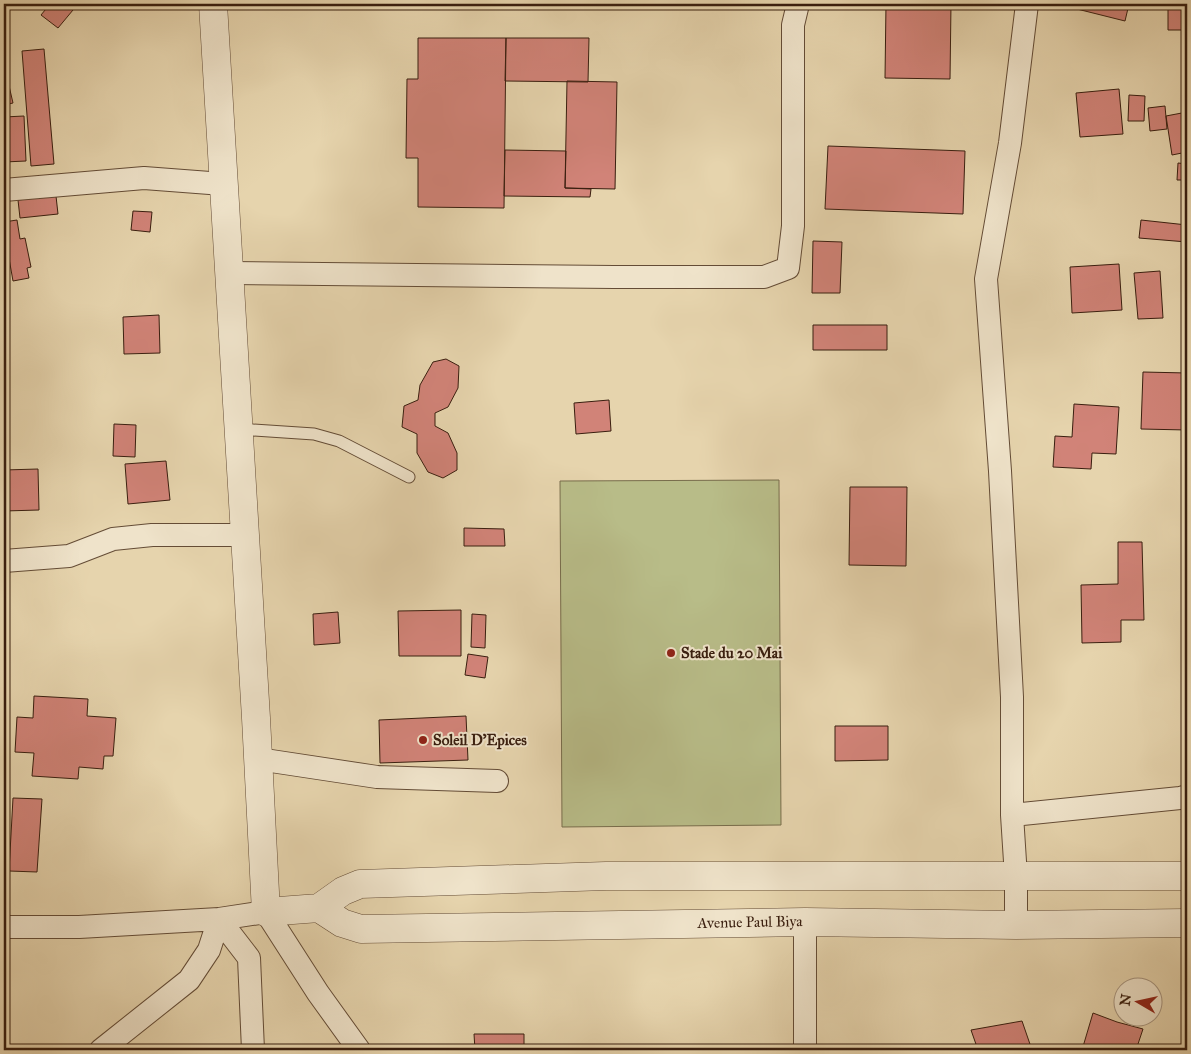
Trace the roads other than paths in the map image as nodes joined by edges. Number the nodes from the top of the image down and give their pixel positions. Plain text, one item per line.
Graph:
1 (213, 4) edge
2 (798, 4) edge
3 (1027, 4) edge
4 (223, 184) junction
5 (4, 190) edge
6 (228, 274) junction
7 (238, 429) junction
8 (409, 477) dead end
9 (244, 535) junction
10 (4, 561) edge
11 (258, 759) junction
12 (497, 780) dead end
13 (1187, 796) edge
14 (1012, 815) junction
15 (1187, 876) edge
16 (1016, 877) junction
17 (319, 908) junction
18 (266, 912) junction
19 (219, 919) junction
20 (804, 922) junction
21 (1187, 923) edge
22 (1016, 925) junction
23 (4, 927) edge
24 (101, 1050) edge
25 (253, 1050) edge
26 (359, 1050) edge
27 (805, 1050) edge

1 - 4 street
2 - 6 street
3 - 14 street
4 - 5 street
4 - 6 street
6 - 7 street
7 - 8 lane
7 - 9 street
9 - 10 street
9 - 11 street
11 - 12 street
11 - 18 street
13 - 14 street
14 - 16 street
15 - 16 street
16 - 17 street
16 - 22 street
17 - 18 street
17 - 20 street, Avenue Paul Biya
18 - 19 street
18 - 26 street
19 - 23 street
19 - 24 street
19 - 25 street
20 - 22 street, Avenue Paul Biya
20 - 27 street
21 - 22 street, Avenue Paul Biya

